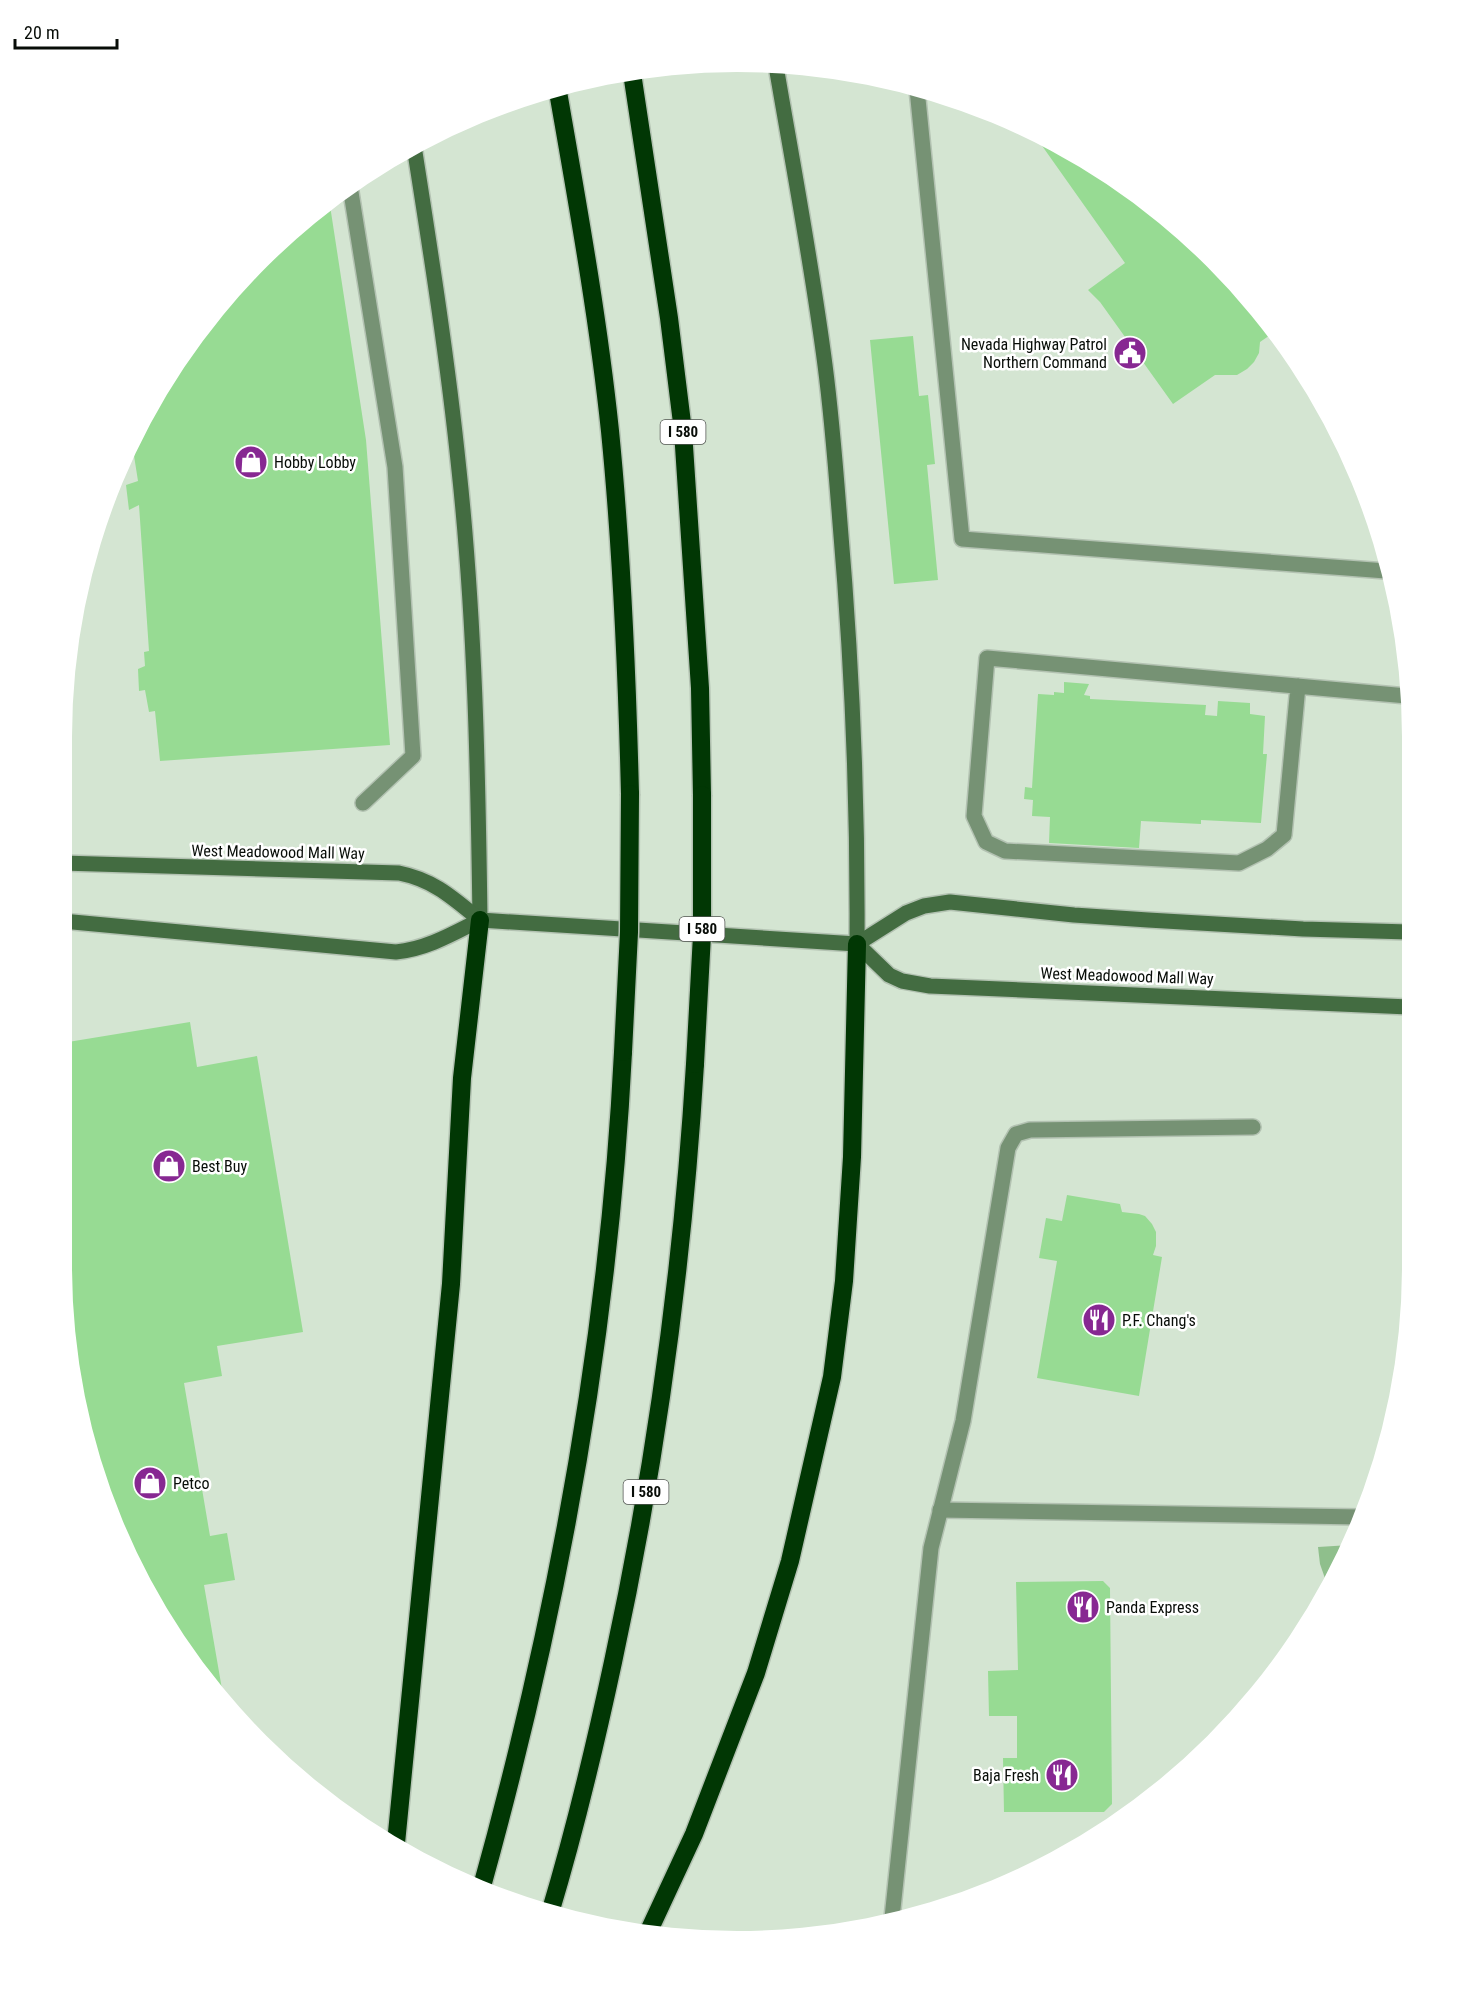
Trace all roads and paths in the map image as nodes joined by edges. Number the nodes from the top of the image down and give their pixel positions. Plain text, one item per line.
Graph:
1 (777, 73) edge
2 (633, 81) edge
3 (559, 97) edge
4 (918, 98) edge
5 (416, 155) edge
6 (352, 195) edge
7 (1380, 571) edge
8 (1298, 686) junction
9 (1401, 695) edge
10 (363, 803) dead end
11 (72, 863) edge
12 (480, 920) junction
13 (72, 922) edge
14 (1402, 932) edge
15 (857, 944) junction
16 (1402, 1006) edge
17 (1253, 1127) dead end
18 (940, 1510) junction
19 (1352, 1517) edge
20 (397, 1837) edge
21 (484, 1880) edge
22 (552, 1904) edge
23 (893, 1912) edge
24 (652, 1925) edge

1 - 15 main road
2 - 22 highway, I 580, bridge
3 - 21 highway, bridge
4 - 7 lane
5 - 12 main road
6 - 10 lane
8 - 8 lane
8 - 9 lane
11 - 12 main road, West Meadowood Mall Way
12 - 13 main road
12 - 15 main road
12 - 20 highway
14 - 15 main road
15 - 16 main road, West Meadowood Mall Way
15 - 24 highway
17 - 18 lane
18 - 19 lane
18 - 23 lane

